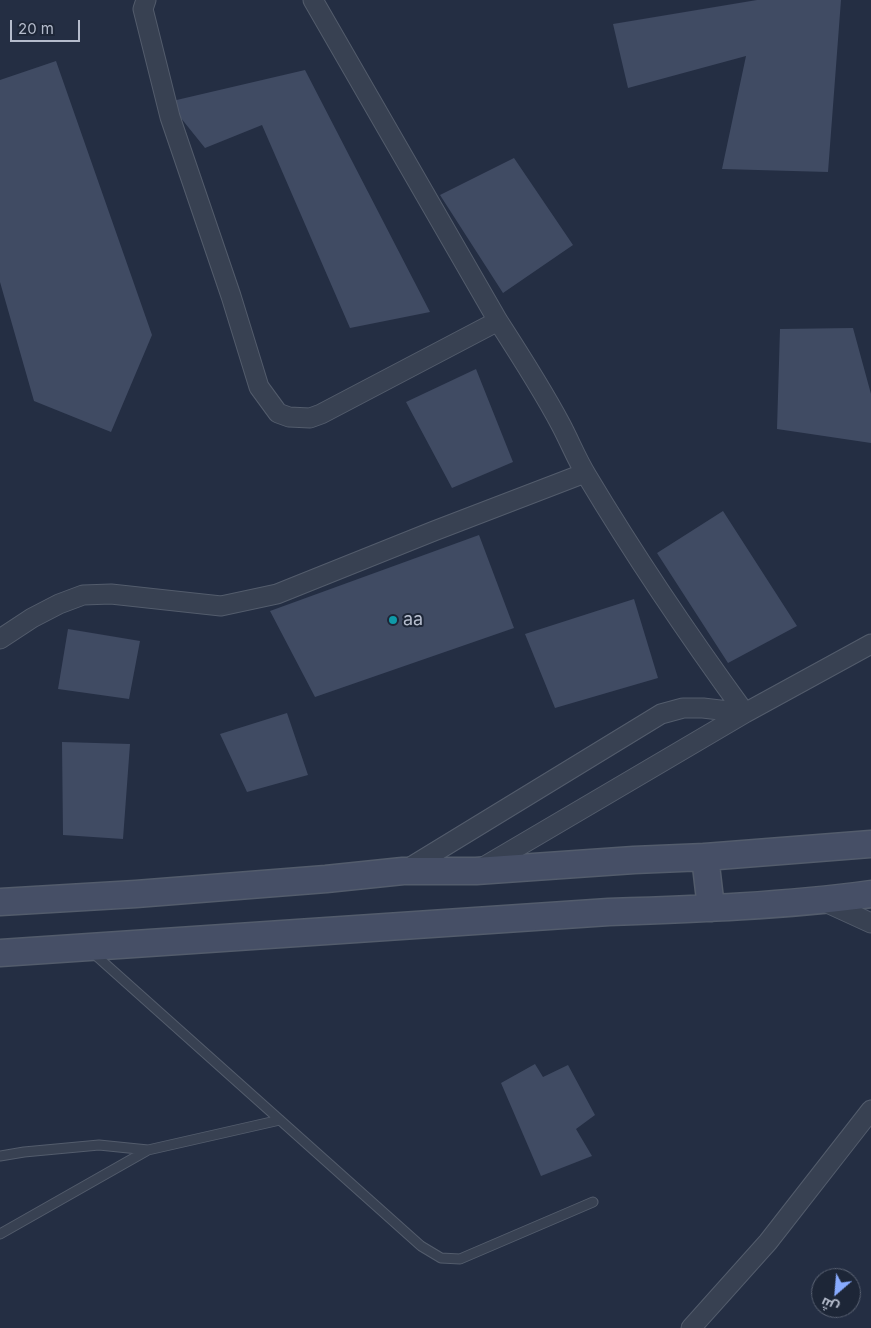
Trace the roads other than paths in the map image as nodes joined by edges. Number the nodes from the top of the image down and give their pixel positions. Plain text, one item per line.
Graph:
1 (146, 0) edge
2 (313, 0) edge
3 (498, 321) junction
4 (585, 473) junction
5 (0, 639) edge
6 (871, 644) edge
7 (744, 713) junction
8 (871, 844) edge
9 (705, 857) junction
10 (403, 871) junction
11 (476, 871) junction
12 (871, 894) edge
13 (823, 901) junction
14 (0, 902) edge
15 (711, 908) junction
16 (871, 923) edge
17 (86, 947) junction
18 (0, 953) edge
19 (871, 1110) edge
20 (280, 1120) junction
21 (148, 1150) junction
22 (0, 1156) edge
23 (593, 1202) dead end
24 (0, 1234) edge
25 (691, 1328) edge

1 - 3 street
2 - 3 street
3 - 4 street
4 - 5 street
4 - 7 street
6 - 7 street
7 - 10 street
7 - 11 street
8 - 9 main road
9 - 11 main road
9 - 15 main road
10 - 11 main road
10 - 14 main road
12 - 13 main road
13 - 15 main road
13 - 16 street
15 - 17 main road
17 - 18 main road
17 - 20 lane
19 - 25 street
20 - 21 lane
20 - 23 lane
21 - 22 lane
21 - 24 lane

